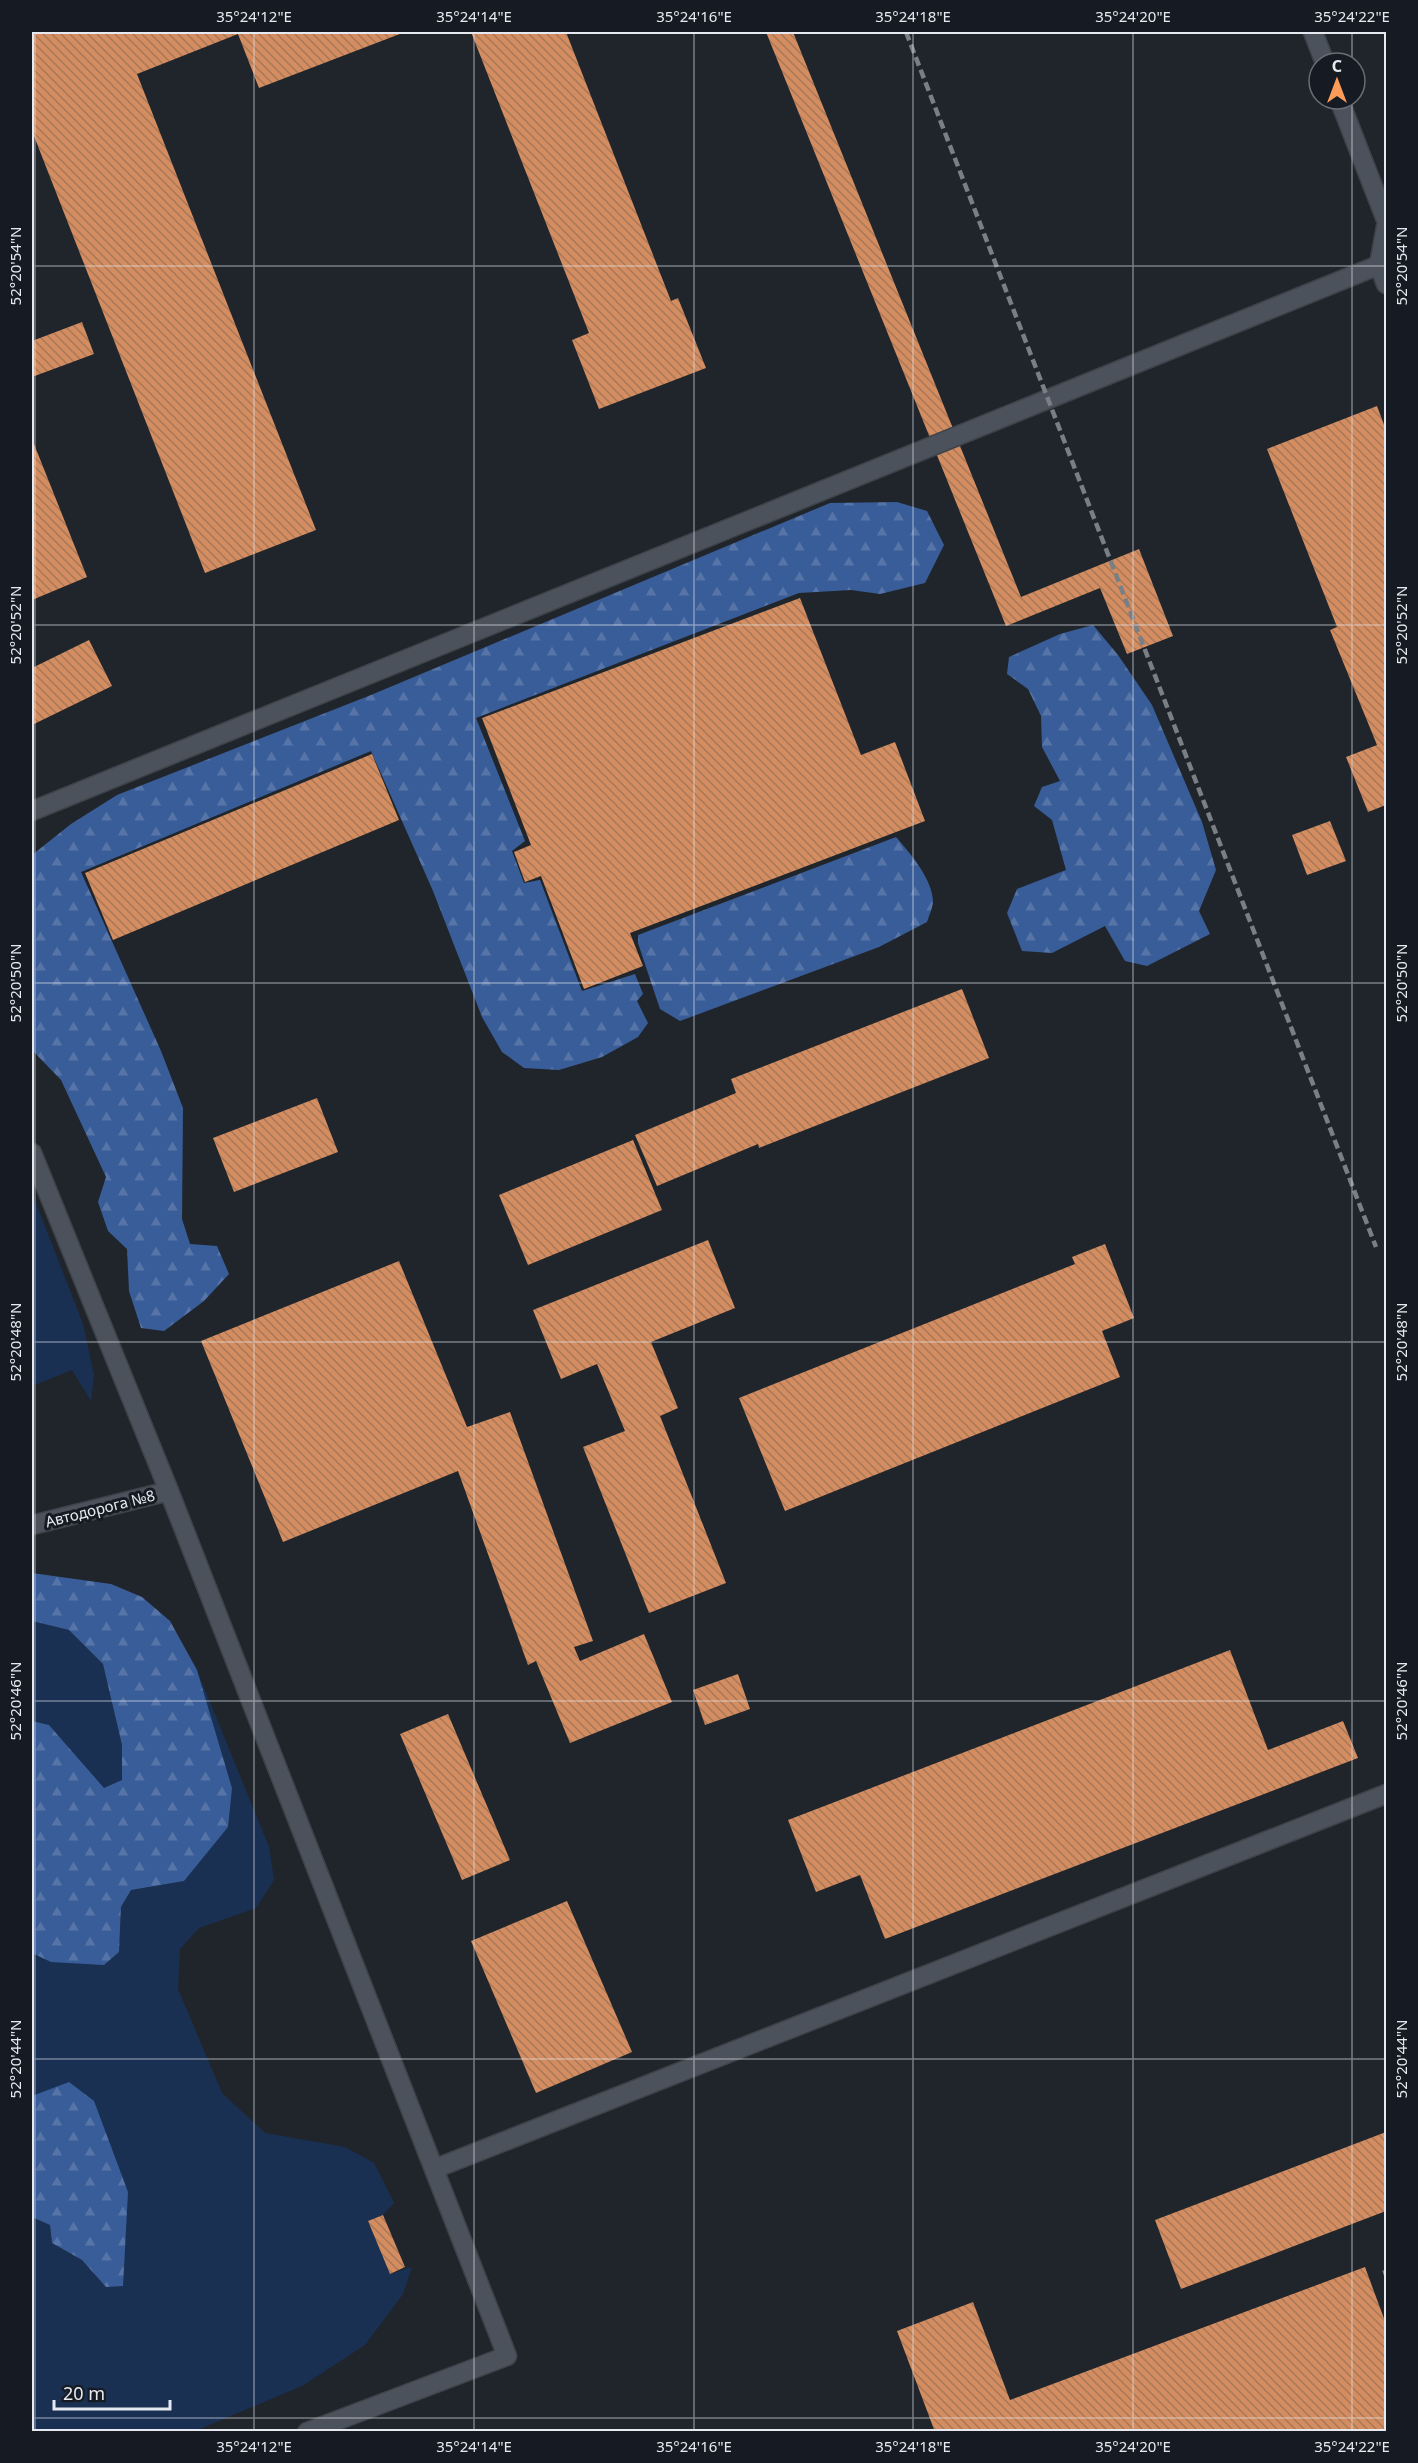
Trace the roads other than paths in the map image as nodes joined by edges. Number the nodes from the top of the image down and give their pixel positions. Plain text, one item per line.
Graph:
1 (1313, 32) edge
2 (1320, 51) edge
3 (1344, 111) edge
4 (1386, 220) edge
5 (1386, 227) edge
6 (1383, 263) edge
7 (1386, 284) edge
8 (32, 811) edge
9 (32, 1153) edge
10 (169, 1491) junction
11 (32, 1525) edge
12 (1386, 1794) edge
13 (434, 2169) junction
14 (308, 2432) edge

1 - 2 street
3 - 4 street
5 - 6 street
6 - 7 street
6 - 8 street
9 - 10 street
10 - 11 street, Автодорога №8
10 - 13 street
12 - 13 street
13 - 14 street

